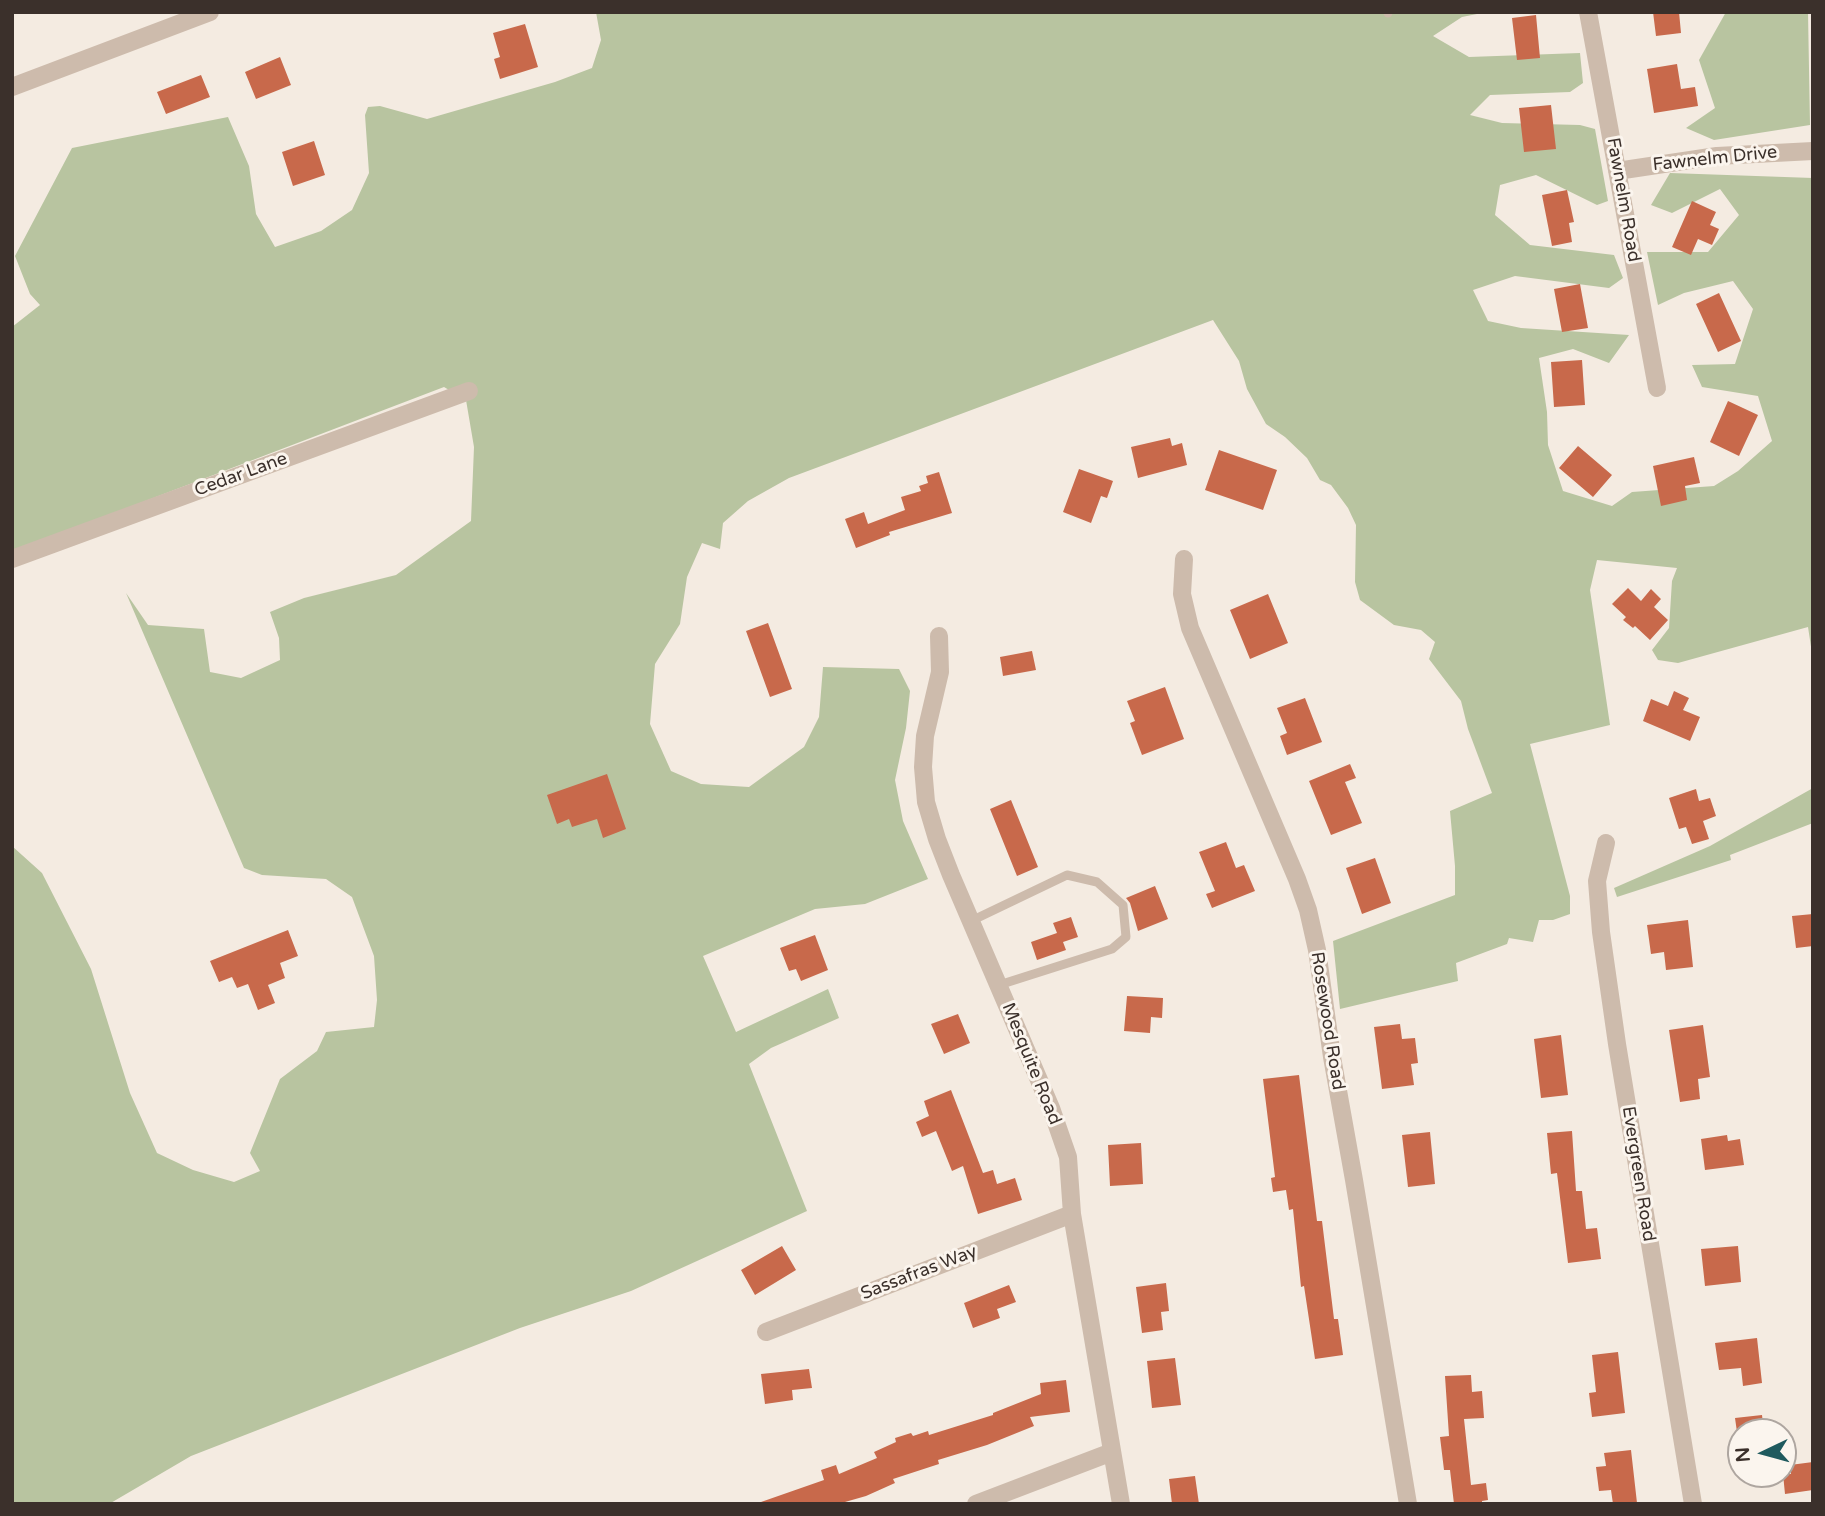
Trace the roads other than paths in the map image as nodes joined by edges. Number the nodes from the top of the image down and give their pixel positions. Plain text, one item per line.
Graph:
1 (210, 12) edge
2 (1588, 12) edge
3 (12, 87) edge
4 (1813, 151) edge
5 (1617, 171) junction
6 (1657, 388) dead end
7 (470, 391) dead end
8 (12, 559) edge
9 (1184, 559) dead end
10 (939, 636) dead end
11 (1606, 843) dead end
12 (971, 921) junction
13 (999, 985) junction
14 (1072, 1214) junction
15 (766, 1332) dead end
16 (1112, 1451) junction
17 (976, 1504) edge
18 (1121, 1504) edge
19 (1408, 1504) edge
20 (1693, 1504) edge

1 - 3 street
2 - 5 street, Fawnelm Road
4 - 5 street, Fawnelm Drive
5 - 6 street, Fawnelm Road
7 - 8 street, Cedar Lane
9 - 19 street, Rosewood Road
10 - 12 street, Mesquite Road
11 - 20 street, Evergreen Road
12 - 13 street, Mesquite Road
12 - 13 lane
13 - 14 street, Mesquite Road
14 - 15 street, Sassafras Way
14 - 16 street, Mesquite Road
16 - 17 street
16 - 18 street, Mesquite Road

